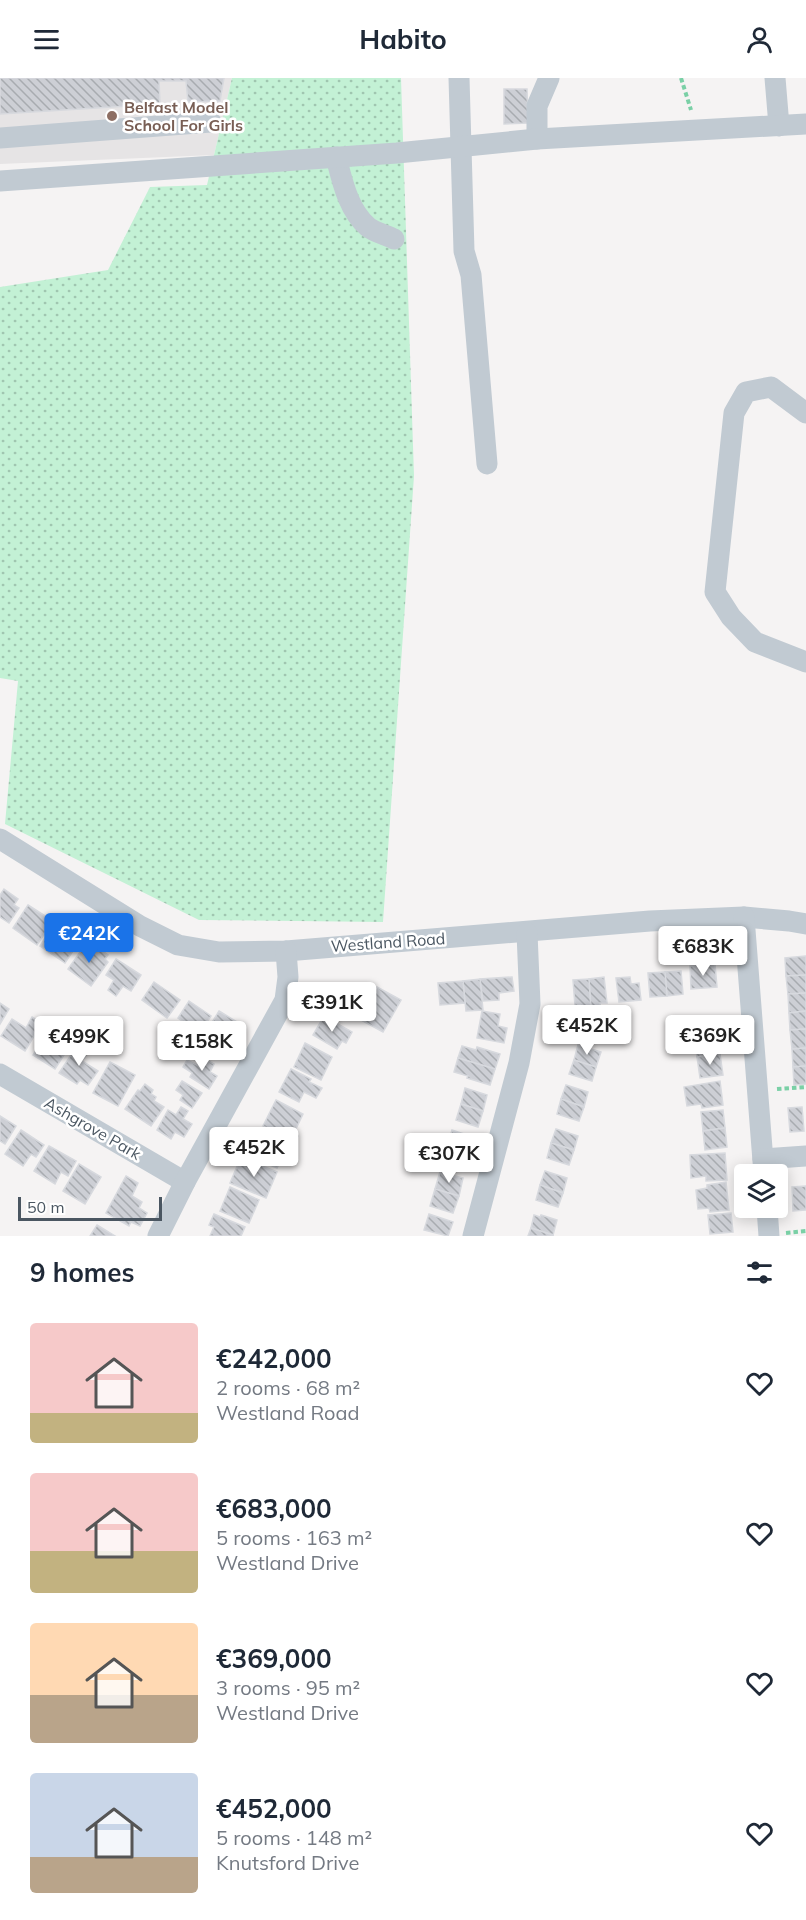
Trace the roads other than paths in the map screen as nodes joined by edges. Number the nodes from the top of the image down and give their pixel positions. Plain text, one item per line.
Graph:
1 (459, 78) edge
2 (549, 78) edge
3 (775, 78) edge
4 (211, 122) dead end
5 (806, 124) edge
6 (779, 126) junction
7 (0, 138) edge
8 (537, 139) junction
9 (461, 146) junction
10 (336, 157) junction
11 (0, 181) edge
12 (394, 239) dead end
13 (806, 413) edge
14 (487, 464) dead end
15 (806, 662) edge
16 (0, 838) edge
17 (744, 917) junction
18 (800, 921) edge
19 (527, 933) junction
20 (285, 951) junction
21 (0, 1074) edge
22 (806, 1156) edge
23 (764, 1164) edge
24 (775, 1164) edge
25 (185, 1182) junction
26 (767, 1218) edge
27 (158, 1236) edge
28 (473, 1236) edge
29 (769, 1236) edge

1 - 9 street
2 - 8 street
3 - 6 street
4 - 7 street
5 - 6 street
6 - 8 street
8 - 9 street
9 - 10 street
9 - 14 street
10 - 11 street
10 - 12 street
13 - 15 street
16 - 20 street, Westland Road
17 - 18 street, Westland Road
17 - 19 street, Westland Road
17 - 23 street
19 - 20 street, Westland Road
19 - 28 street
20 - 25 street
21 - 25 street, Ashgrove Park
22 - 24 street
25 - 27 street
26 - 29 street

